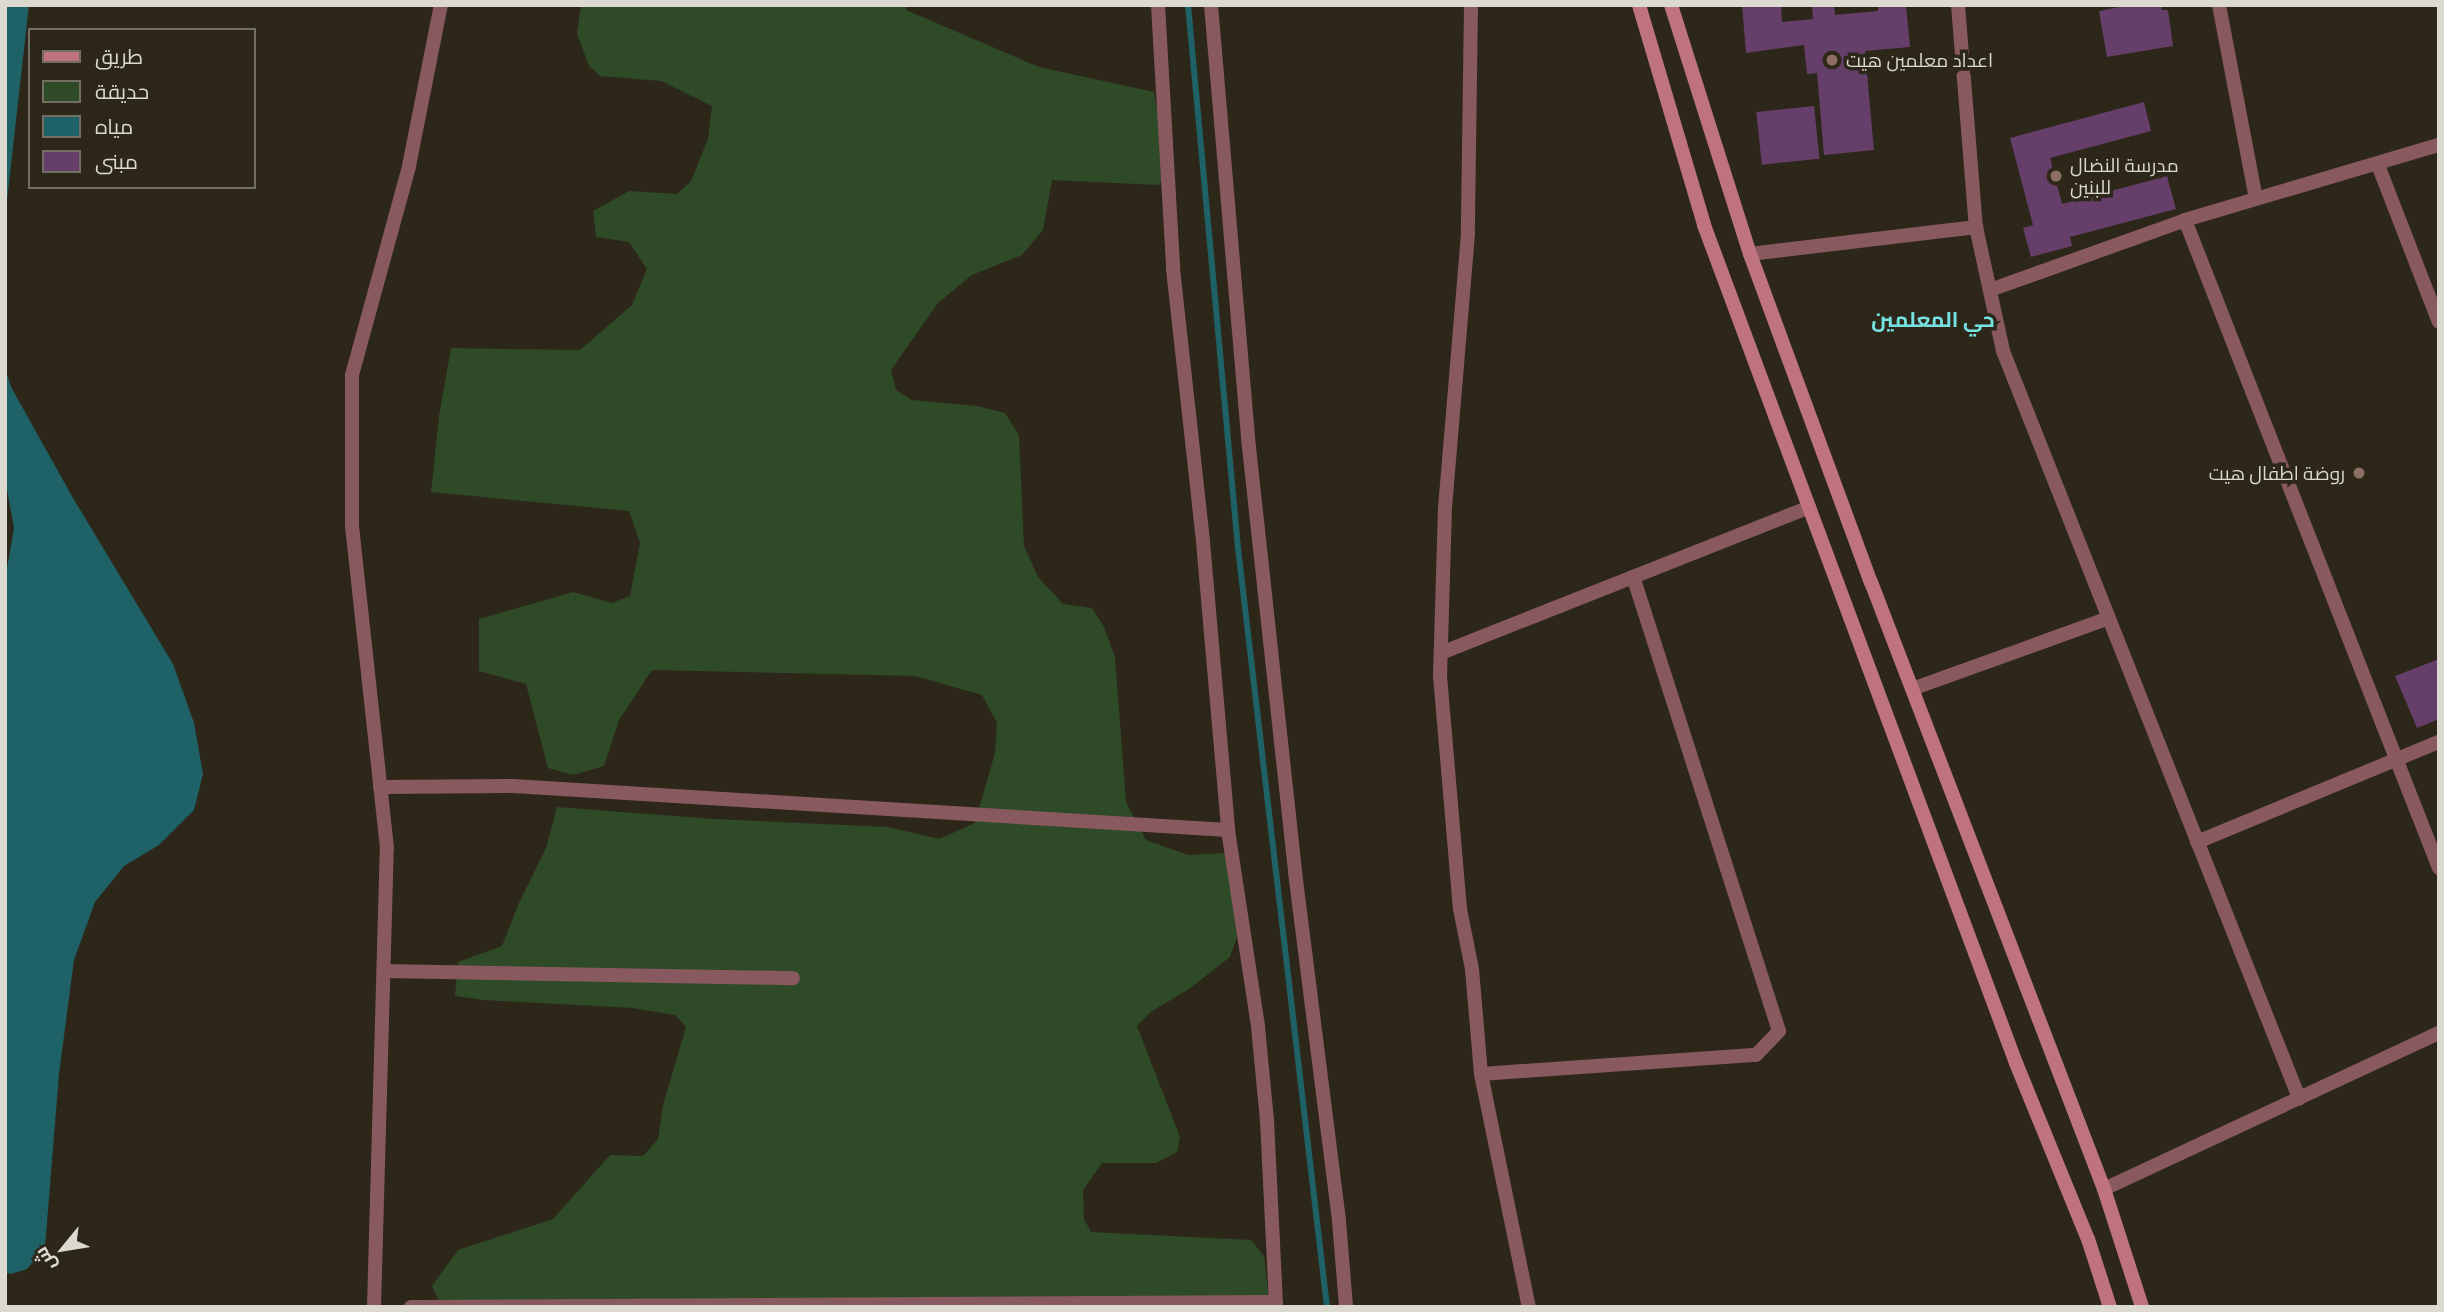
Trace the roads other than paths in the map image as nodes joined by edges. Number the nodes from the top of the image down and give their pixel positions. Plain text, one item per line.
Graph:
1 (441, 5) edge
2 (1158, 5) edge
3 (1211, 5) edge
4 (1471, 5) edge
5 (1639, 5) edge
6 (1671, 5) edge
7 (1958, 5) edge
8 (2219, 5) edge
9 (2439, 145) edge
10 (2378, 165) junction
11 (2256, 200) junction
12 (2185, 220) junction
13 (1976, 227) junction
14 (1750, 254) junction
15 (1990, 289) junction
16 (2439, 321) edge
17 (1809, 507) junction
18 (1633, 577) junction
19 (2109, 618) junction
20 (1441, 653) junction
21 (1912, 689) junction
22 (2439, 742) edge
23 (2397, 758) junction
24 (380, 787) junction
25 (1228, 830) junction
26 (2197, 842) junction
27 (2439, 868) edge
28 (384, 971) junction
29 (793, 978) dead end
30 (2439, 1033) edge
31 (1480, 1074) junction
32 (2299, 1098) junction
33 (2104, 1189) junction
34 (1276, 1304) edge
35 (374, 1307) edge
36 (411, 1307) edge
37 (1346, 1307) edge
38 (1529, 1307) edge
39 (2110, 1307) edge
40 (2142, 1307) edge

1 - 24 street
2 - 25 street
3 - 37 street
4 - 20 street
5 - 17 main road
6 - 14 main road
7 - 13 street
8 - 11 street
9 - 10 street
10 - 11 street
10 - 16 street
11 - 12 street
12 - 15 street
12 - 23 street
13 - 14 street
13 - 15 street
14 - 21 main road
15 - 19 street
17 - 18 street
17 - 39 main road
18 - 20 street
18 - 31 street
19 - 21 street
19 - 26 street
20 - 31 street
21 - 33 main road
22 - 23 street
23 - 26 street
23 - 27 street
24 - 25 street
24 - 28 street
25 - 34 street
26 - 32 street
28 - 29 street
28 - 35 street
30 - 32 street
31 - 38 street
32 - 33 street
33 - 40 main road
34 - 36 street

